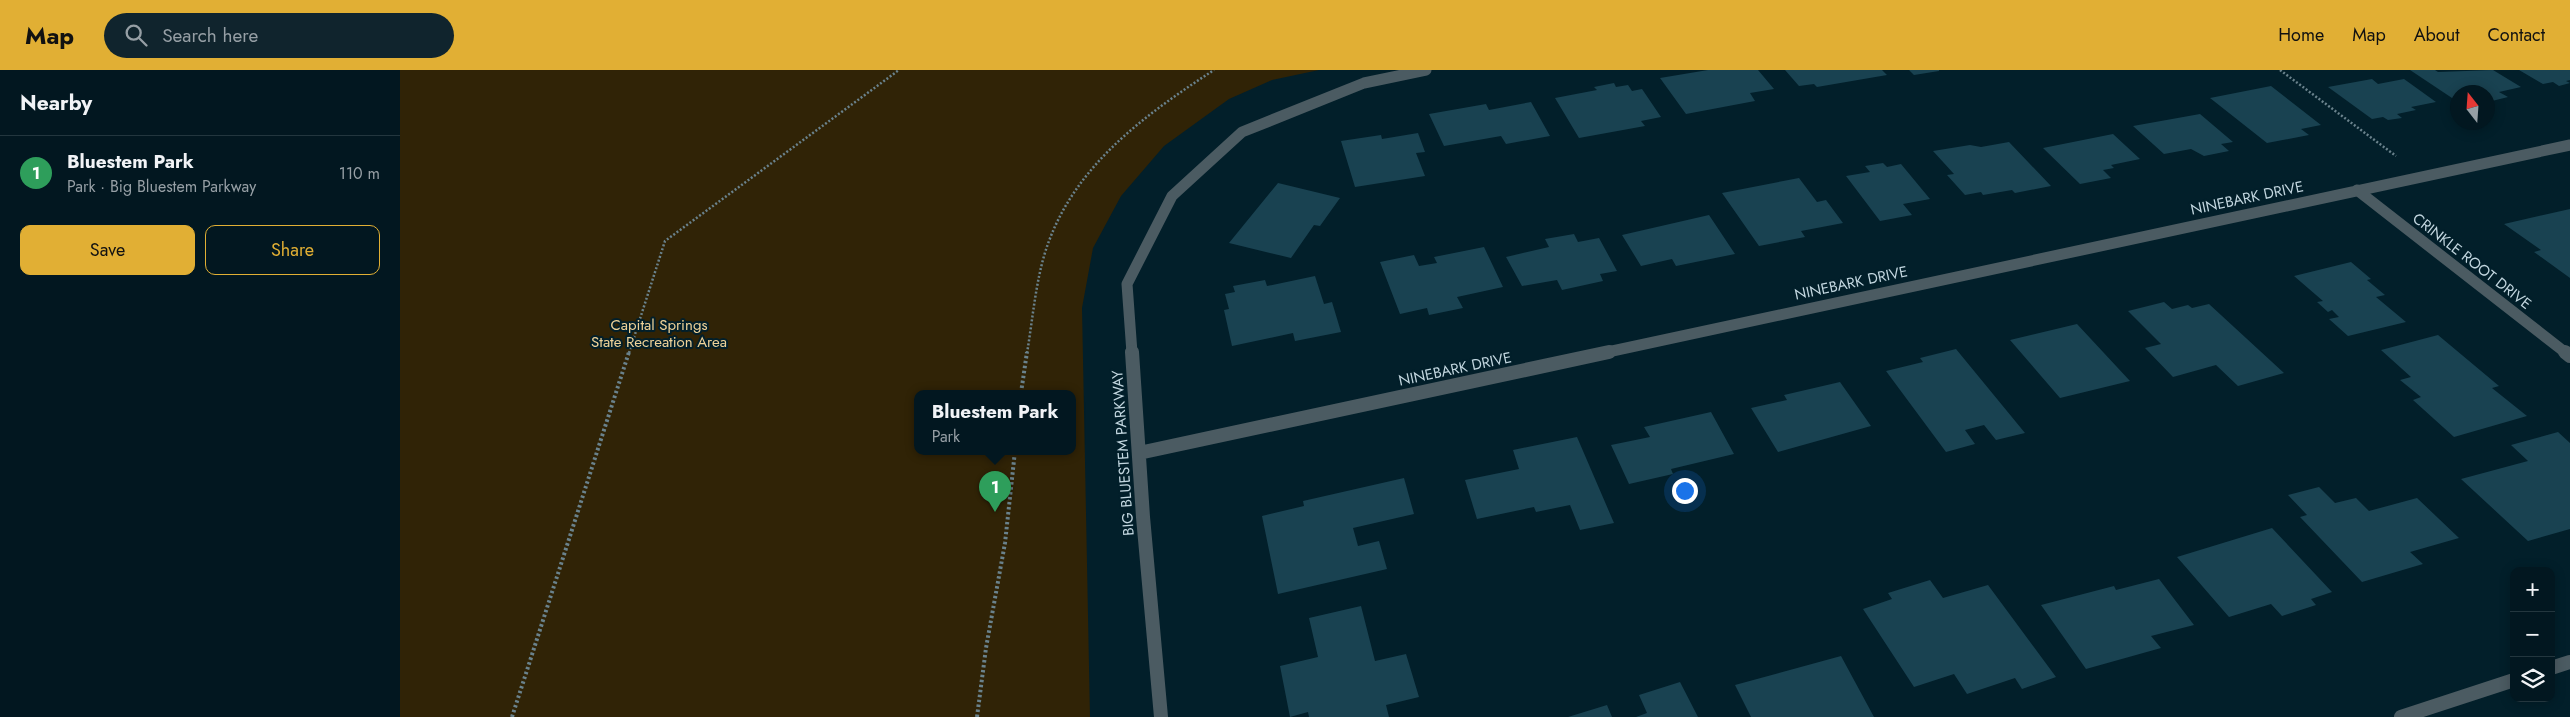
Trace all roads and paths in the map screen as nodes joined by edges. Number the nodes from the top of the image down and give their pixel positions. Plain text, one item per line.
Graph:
1 (899, 70) edge
2 (1214, 70) edge
3 (1426, 70) edge
4 (2280, 70) edge
5 (2570, 144) edge
6 (2401, 160) dead end
7 (2357, 190) junction
8 (2570, 356) edge
9 (1022, 390) edge
10 (1139, 453) junction
11 (1014, 455) edge
12 (2570, 662) edge
13 (2555, 667) edge
14 (2510, 681) edge
15 (512, 717) edge
16 (977, 717) edge
17 (1161, 717) edge
18 (2400, 717) edge

1 - 15 path
2 - 9 path
3 - 10 street, BIG BLUESTEM PARKWAY
4 - 6 path
5 - 7 street, NINEBARK DRIVE
7 - 8 street, CRINKLE ROOT DRIVE
7 - 10 street, NINEBARK DRIVE
10 - 17 street, BIG BLUESTEM PARKWAY
11 - 16 path
12 - 13 street
14 - 18 street

